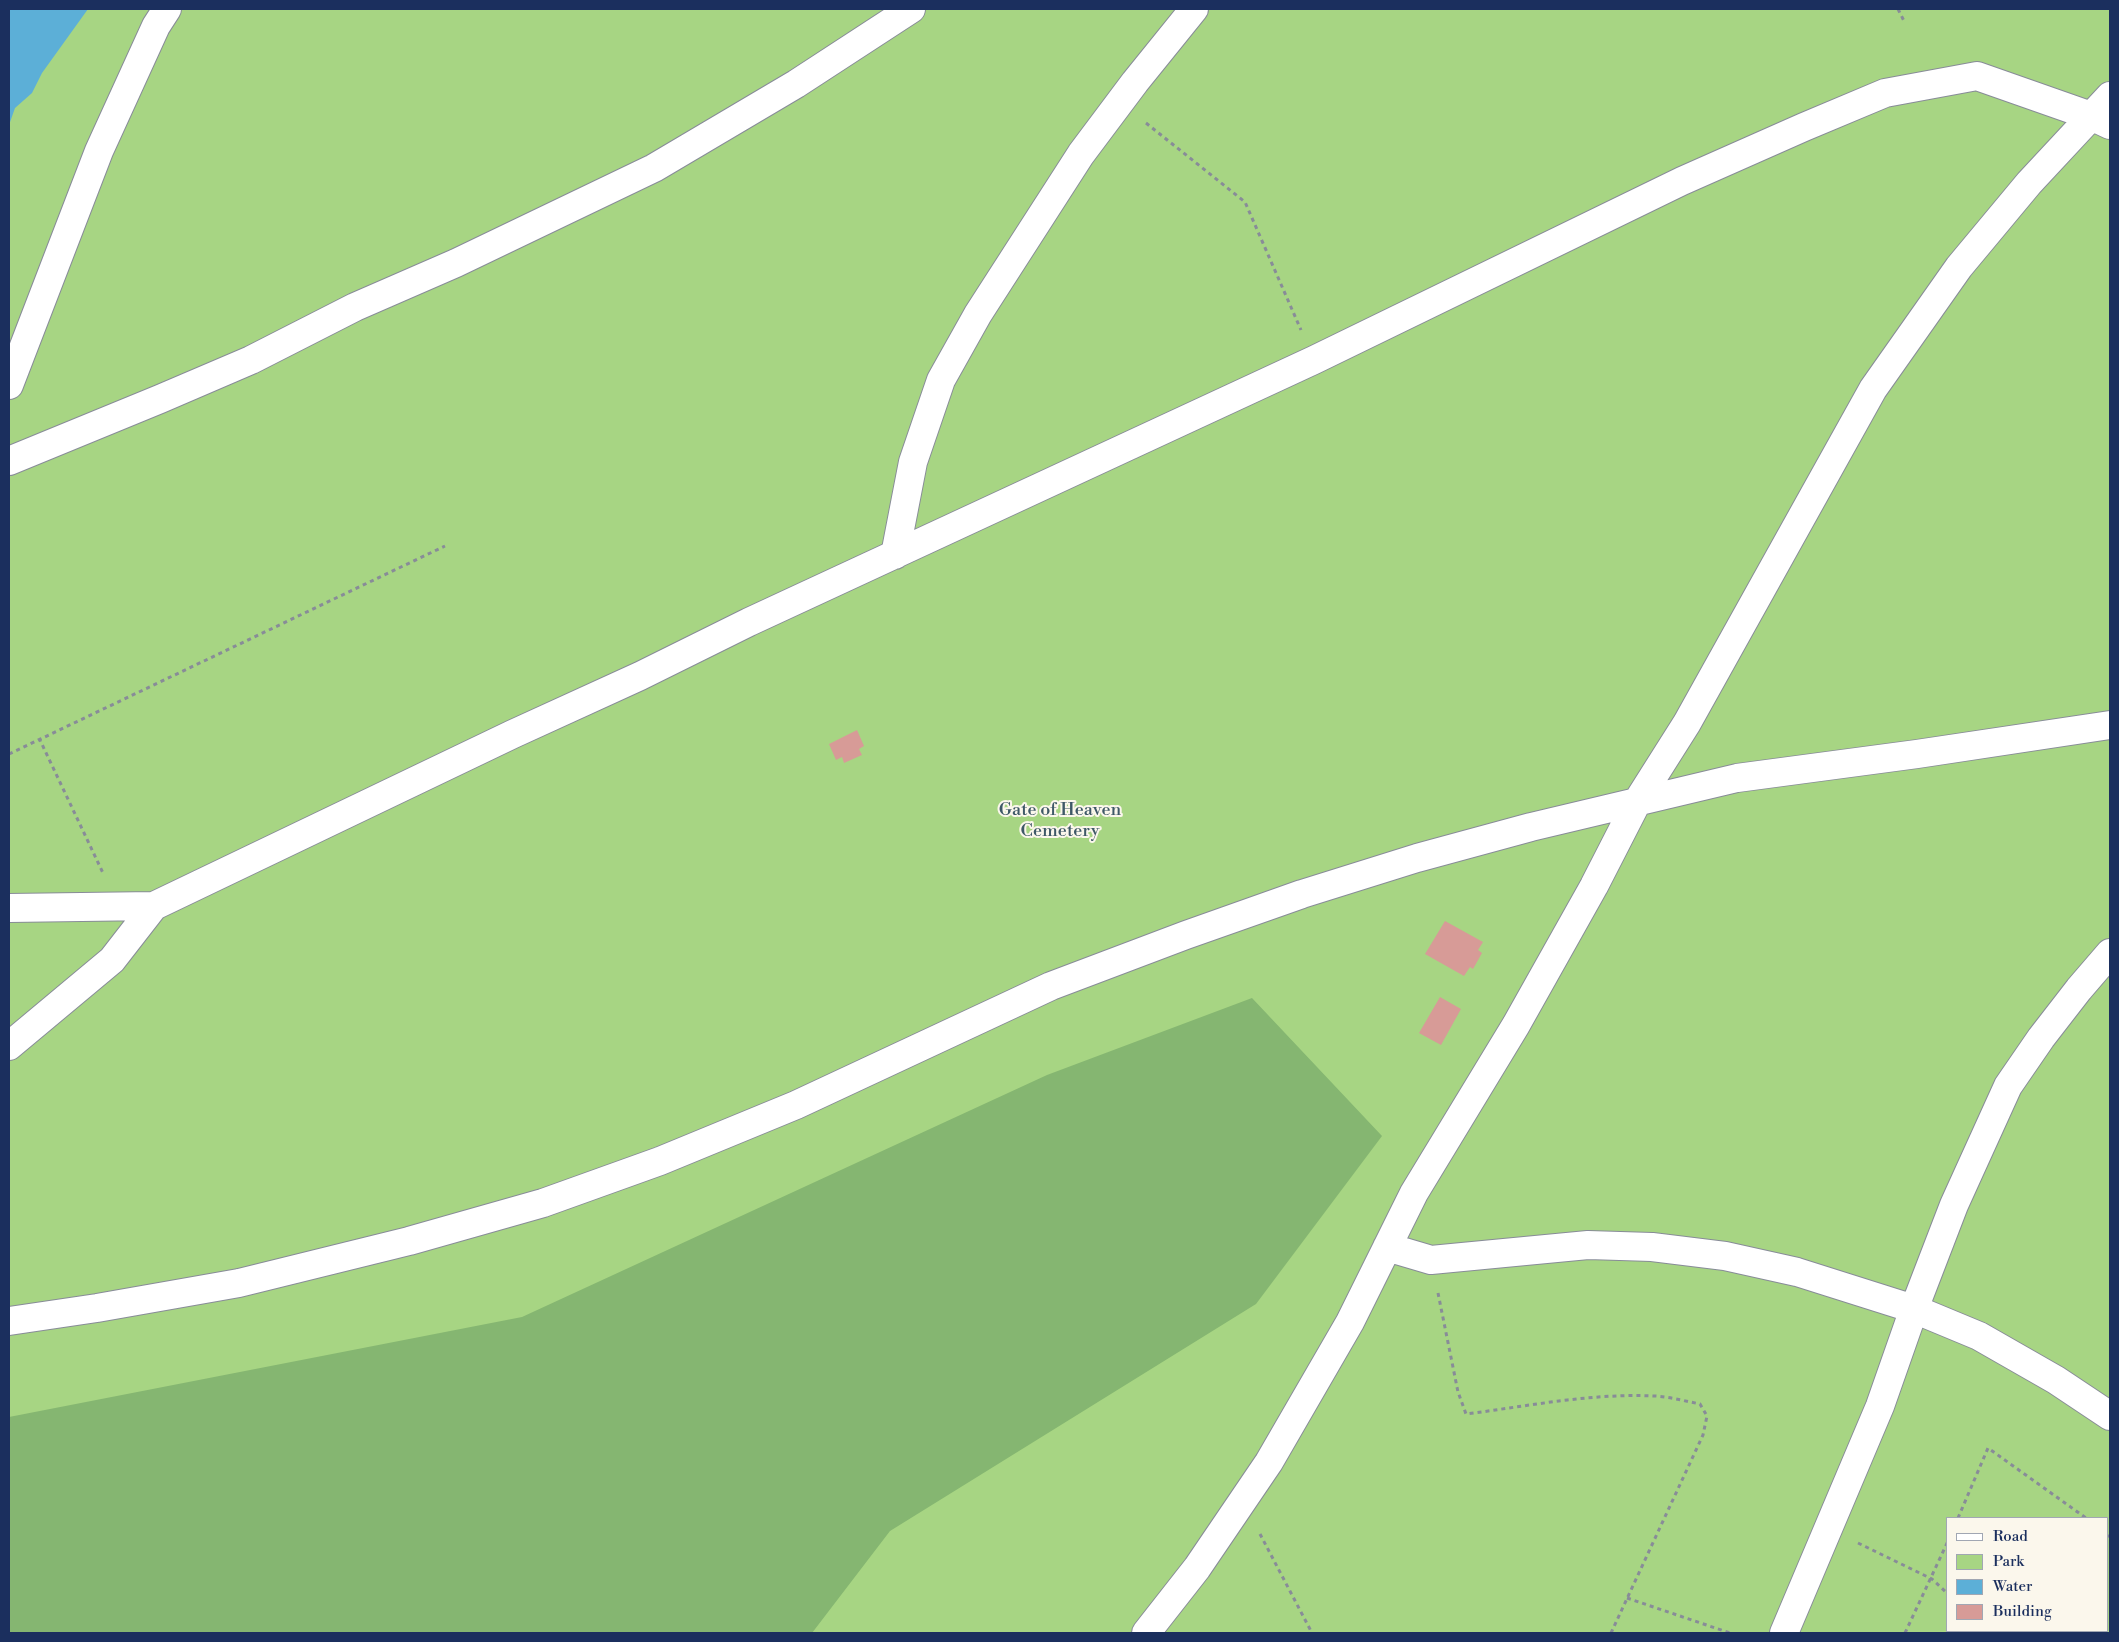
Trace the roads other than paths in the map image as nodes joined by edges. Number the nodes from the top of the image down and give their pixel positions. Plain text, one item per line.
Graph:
1 (167, 9) edge
2 (911, 9) edge
3 (1194, 9) edge
4 (2110, 96) edge
5 (2101, 121) edge
6 (9, 385) edge
7 (9, 461) edge
8 (895, 555) junction
9 (2110, 725) edge
10 (1637, 802) junction
11 (154, 906) junction
12 (9, 908) edge
13 (2110, 953) edge
14 (9, 1046) edge
15 (1388, 1247) junction
16 (1914, 1310) junction
17 (9, 1321) edge
18 (2110, 1416) edge
19 (1146, 1633) edge
20 (1784, 1633) edge

1 - 6 lane
2 - 7 lane
3 - 8 lane
4 - 5 lane
5 - 8 lane
5 - 10 lane
8 - 11 lane
9 - 10 lane
10 - 15 lane
10 - 17 lane
11 - 12 lane
11 - 14 lane
13 - 16 lane
15 - 16 lane
15 - 19 lane
16 - 18 lane
16 - 20 lane

